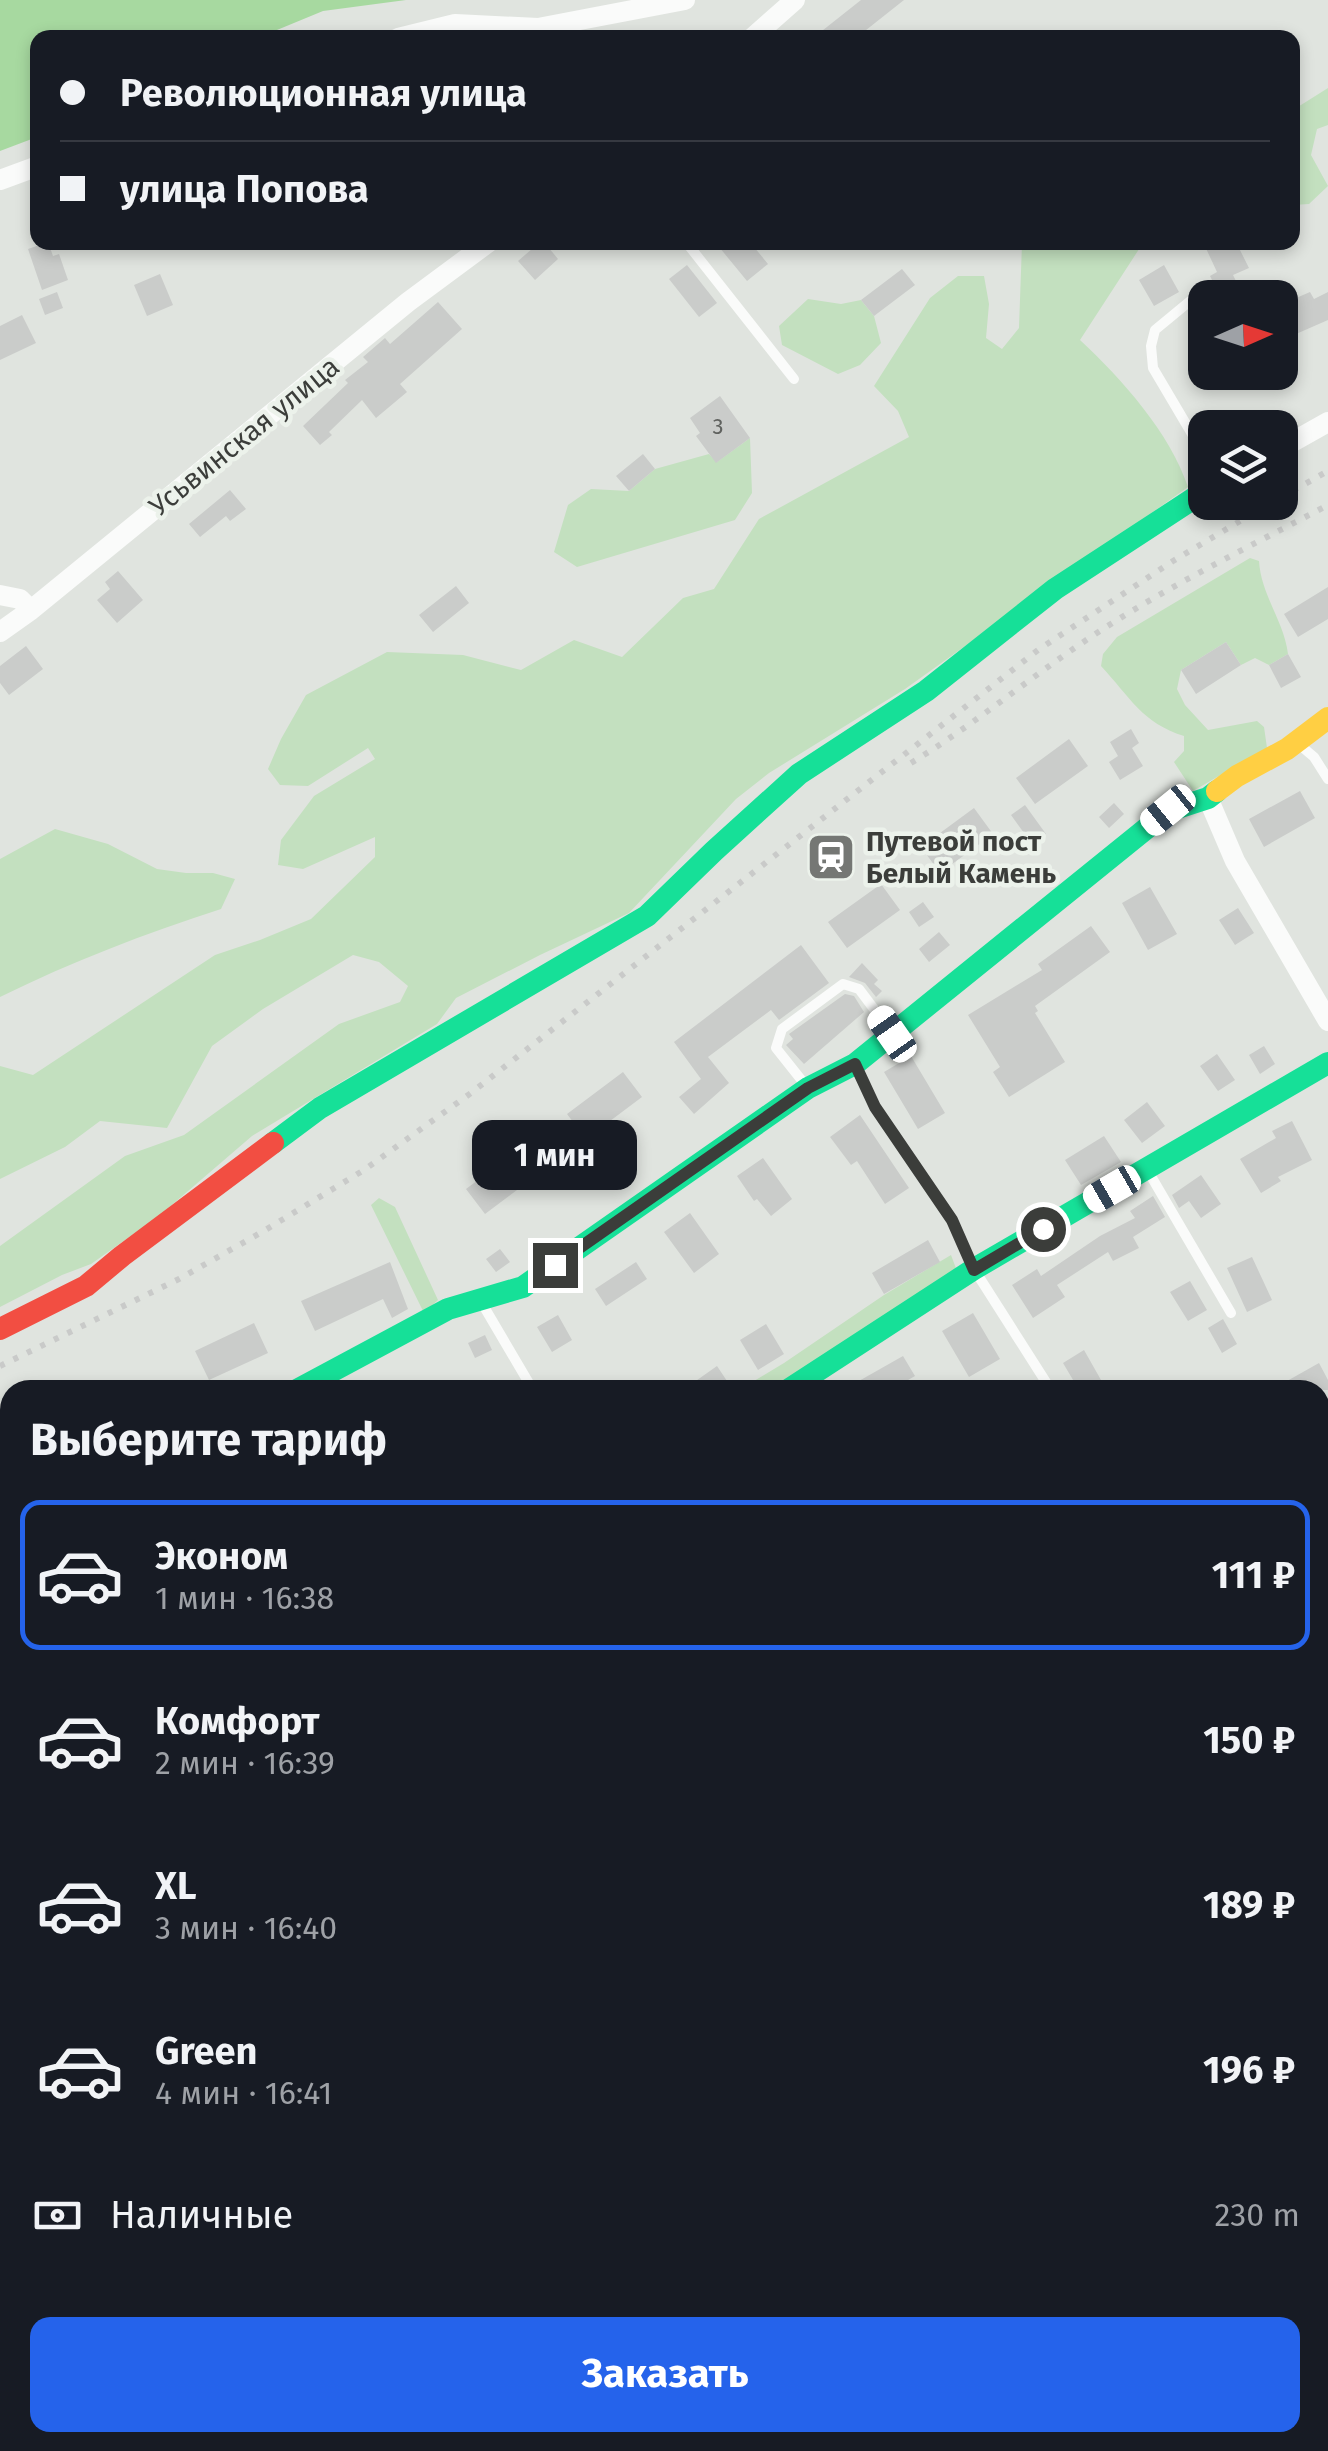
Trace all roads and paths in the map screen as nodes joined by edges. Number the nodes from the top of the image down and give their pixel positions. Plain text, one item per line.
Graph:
1 (685, 0) edge
2 (796, 0) edge
3 (431, 30) edge
4 (512, 30) edge
5 (554, 30) edge
6 (761, 30) edge
7 (30, 169) edge
8 (0, 180) edge
9 (479, 250) edge
10 (692, 250) edge
11 (1188, 303) edge
12 (794, 380) dead end
13 (1328, 422) edge
14 (1188, 427) edge
15 (1298, 438) edge
16 (1188, 502) edge
17 (0, 596) edge
18 (31, 610) junction
19 (0, 632) edge
20 (1328, 718) edge
21 (1296, 742) junction
22 (1328, 778) edge
23 (1208, 798) junction
24 (1328, 1021) edge
25 (892, 1034) junction
26 (1328, 1063) edge
27 (855, 1064) junction
28 (808, 1088) junction
29 (1146, 1169) junction
30 (974, 1270) junction
31 (480, 1300) junction
32 (1231, 1312) dead end
33 (0, 1329) edge
34 (315, 1380) edge
35 (527, 1380) edge
36 (804, 1380) edge
37 (1045, 1380) edge

1 - 5 street
2 - 6 street
3 - 4 street
7 - 8 street
9 - 18 street, Усьвинская улица
10 - 12 lane
11 - 14 lane
13 - 15 street
16 - 33 street
17 - 18 street
18 - 19 street, Усьвинская улица
20 - 21 street
21 - 22 lane
21 - 23 street
23 - 24 street
23 - 25 street
25 - 27 street
25 - 28 lane
26 - 29 street
27 - 28 street
27 - 30 lane
28 - 31 street
29 - 30 street
29 - 32 lane
30 - 36 street
30 - 37 lane
31 - 34 street
31 - 35 lane

